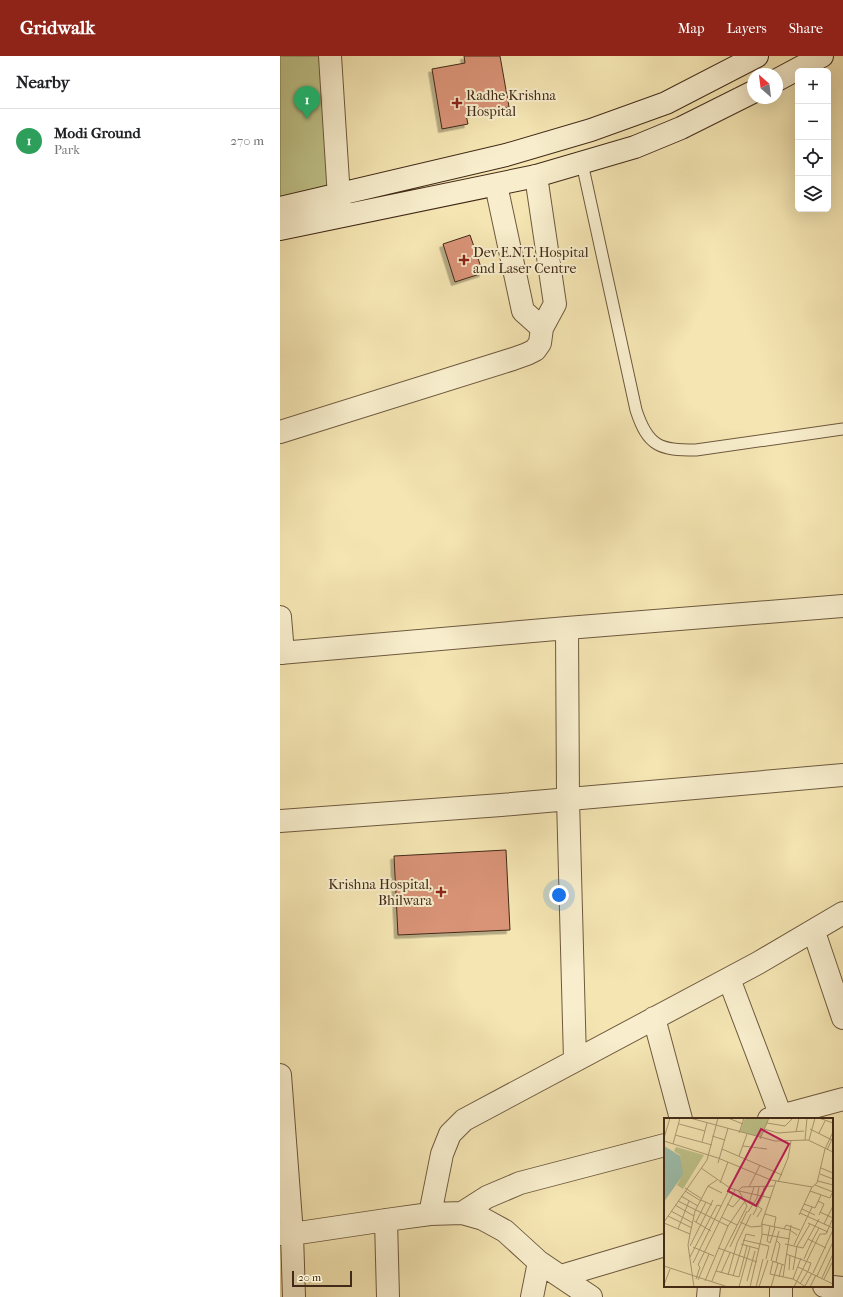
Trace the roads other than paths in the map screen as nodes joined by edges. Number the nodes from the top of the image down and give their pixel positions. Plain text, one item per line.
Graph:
1 (330, 56) edge
2 (757, 56) edge
3 (822, 56) edge
4 (783, 77) edge
5 (747, 95) edge
6 (582, 162) junction
7 (536, 176) junction
8 (496, 185) junction
9 (338, 194) junction
10 (280, 208) edge
11 (341, 216) junction
12 (280, 229) edge
13 (542, 328) junction
14 (843, 429) edge
15 (280, 432) edge
16 (843, 606) edge
17 (280, 617) edge
18 (567, 628) junction
19 (282, 653) edge
20 (843, 775) edge
21 (568, 799) junction
22 (280, 821) edge
23 (843, 913) edge
24 (814, 932) junction
25 (729, 979) junction
26 (842, 1012) edge
27 (654, 1018) junction
28 (575, 1060) junction
29 (280, 1075) edge
30 (843, 1099) edge
31 (681, 1118) edge
32 (777, 1118) edge
33 (664, 1146) edge
34 (430, 1214) junction
35 (462, 1214) junction
36 (386, 1220) junction
37 (286, 1234) edge
38 (664, 1245) edge
39 (539, 1262) junction
40 (561, 1276) junction
41 (709, 1287) edge
42 (833, 1287) edge
43 (843, 1288) edge
44 (294, 1297) edge
45 (388, 1297) edge
46 (532, 1297) edge
47 (592, 1297) edge
48 (708, 1297) edge

1 - 9 street
2 - 9 street
3 - 4 street
5 - 6 street
6 - 7 street
6 - 14 lane
7 - 8 street
7 - 13 street
8 - 11 street
8 - 13 street
9 - 10 street
9 - 11 street
11 - 12 street
13 - 15 street
16 - 18 street
17 - 19 street
18 - 19 street
18 - 21 street
20 - 21 street
21 - 22 street
21 - 28 street
23 - 24 street
24 - 25 street
24 - 26 street
25 - 27 street
25 - 32 street
27 - 28 street
27 - 31 street
28 - 34 street
29 - 37 street
30 - 32 street
33 - 35 street
34 - 35 street
34 - 36 street
35 - 39 street
36 - 37 street
36 - 45 street
37 - 44 street
38 - 40 street
39 - 40 street
39 - 46 street
40 - 47 street
41 - 48 street
42 - 43 street

